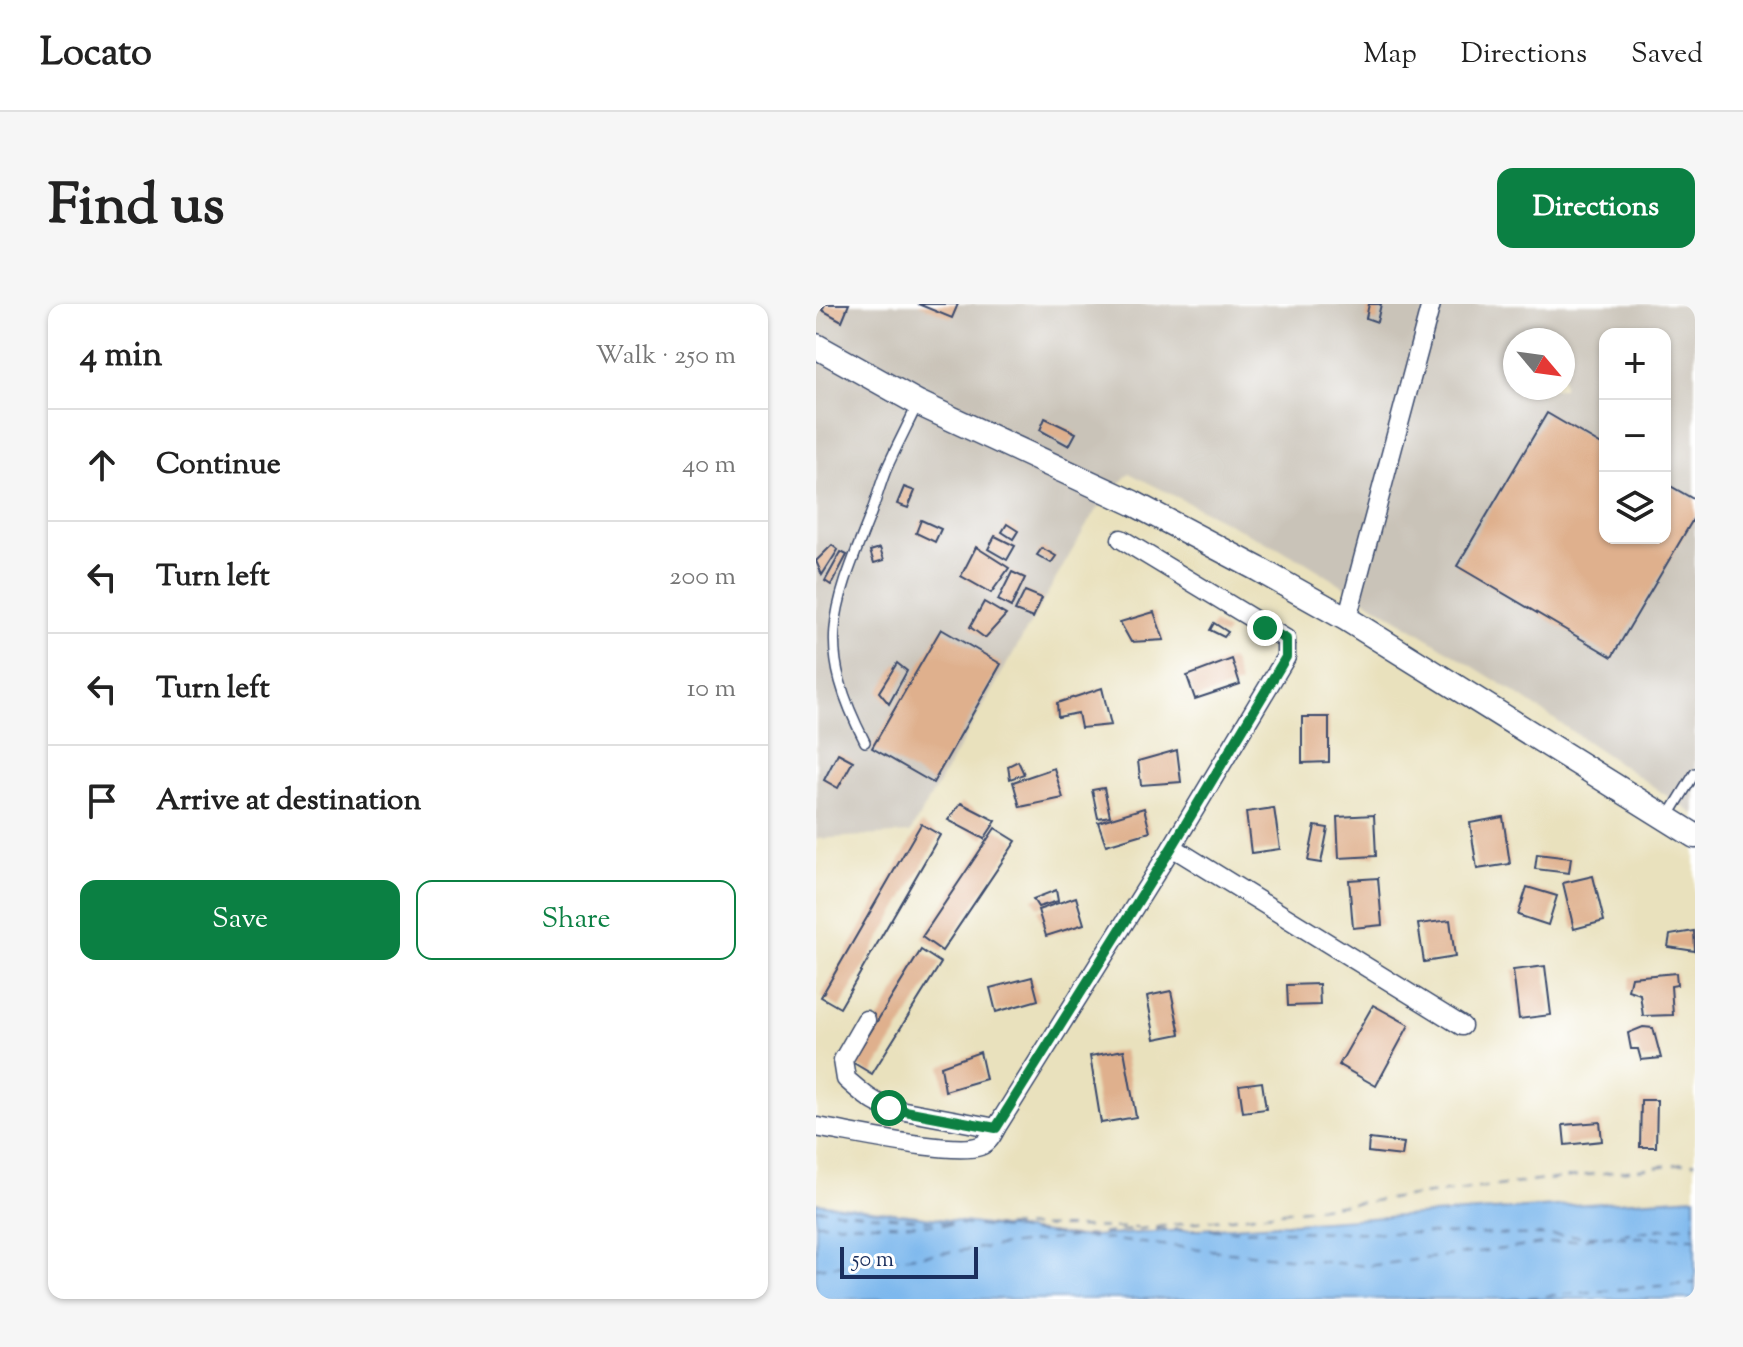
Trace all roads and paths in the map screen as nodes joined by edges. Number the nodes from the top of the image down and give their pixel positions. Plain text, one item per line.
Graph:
1 (1431, 304) edge
2 (816, 346) edge
3 (918, 403) junction
4 (1121, 539) dead end
5 (1347, 619) junction
6 (824, 660) dead end
7 (827, 671) dead end
8 (865, 742) dead end
9 (1695, 773) edge
10 (1667, 819) junction
11 (1695, 836) edge
12 (1172, 847) junction
13 (866, 1020) dead end
14 (1462, 1026) dead end
15 (816, 1127) edge
16 (996, 1128) junction

1 - 5 street
2 - 3 main road
3 - 5 main road
3 - 6 lane
4 - 12 street
5 - 10 main road
7 - 8 lane
9 - 10 lane
10 - 11 main road
12 - 14 street
12 - 16 street
13 - 16 street
15 - 16 street

